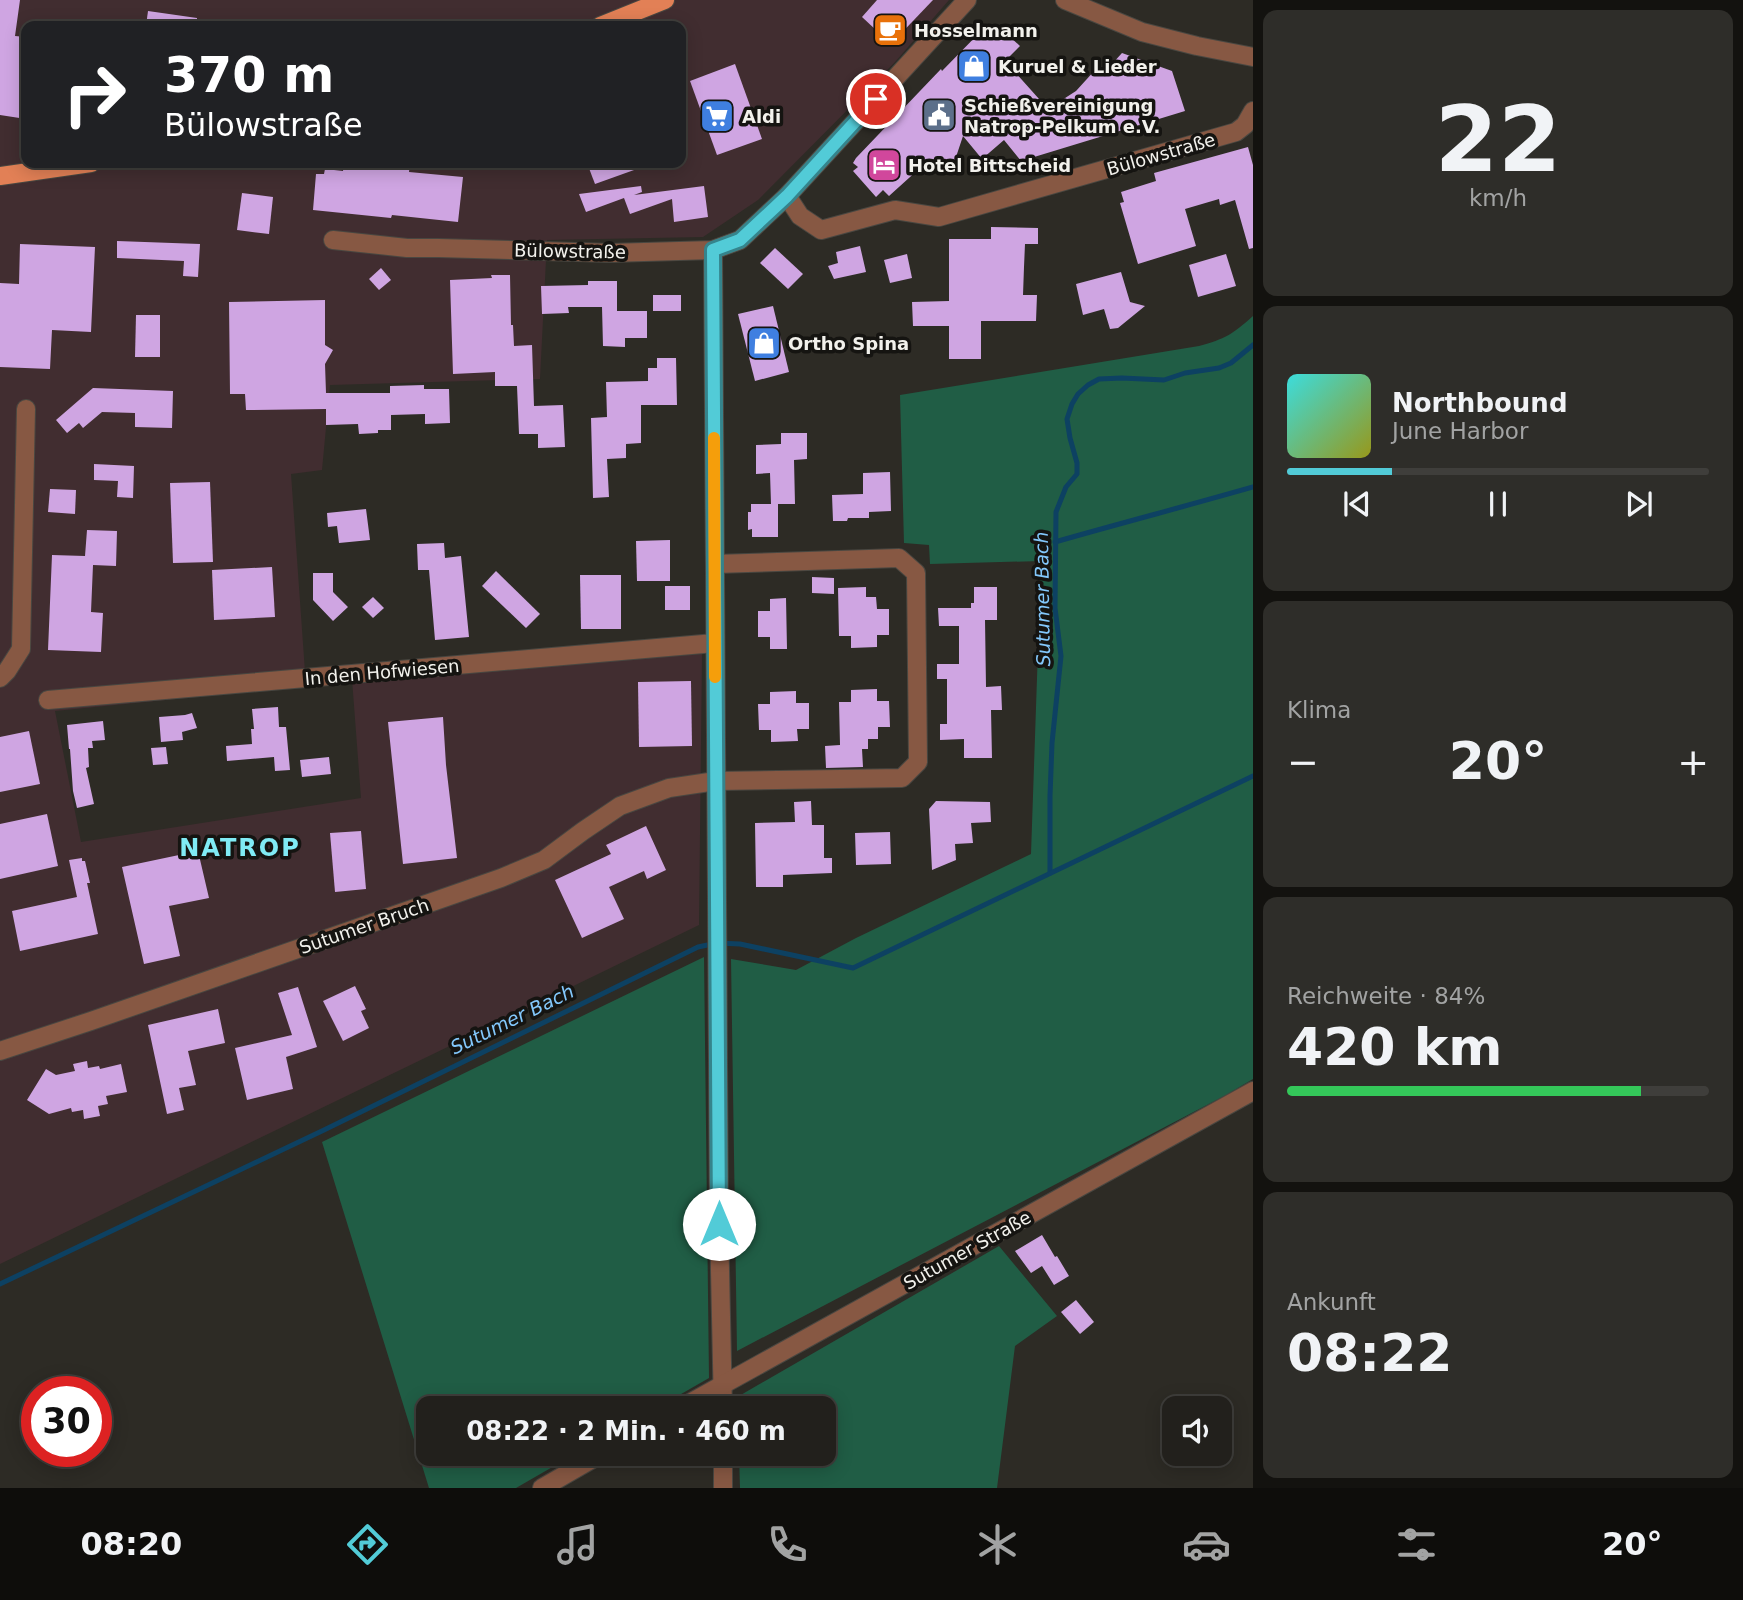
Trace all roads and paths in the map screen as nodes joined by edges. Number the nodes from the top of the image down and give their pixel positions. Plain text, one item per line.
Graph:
1 (665, 0) edge
2 (967, 0) edge
3 (1065, 0) edge
4 (612, 21) edge
5 (1253, 57) edge
6 (1253, 111) edge
7 (57, 168) edge
8 (0, 176) edge
9 (787, 196) junction
10 (334, 240) dead end
11 (713, 250) junction
12 (26, 409) dead end
13 (715, 564) junction
14 (715, 643) junction
15 (0, 678) edge
16 (48, 700) dead end
17 (716, 781) junction
18 (0, 1051) edge
19 (1253, 1090) edge
20 (723, 1384) junction
21 (702, 1396) edge
22 (723, 1396) edge
23 (580, 1466) edge
24 (723, 1466) edge
25 (542, 1488) edge
26 (723, 1488) edge

1 - 4 main road
2 - 9 street, Bülowstraße
3 - 5 street
6 - 9 street, Bülowstraße
7 - 8 main road
9 - 11 street, Bülowstraße
10 - 11 street, Bülowstraße
11 - 13 street
12 - 15 street
13 - 14 street
13 - 17 street, Sutumer Bruch
14 - 16 street, In den Hofwiesen
14 - 17 street
17 - 18 street, Sutumer Bruch
17 - 20 street
19 - 20 street, Sutumer Straße
20 - 21 street, Sutumer Straße
20 - 22 street
23 - 25 street
24 - 26 street

